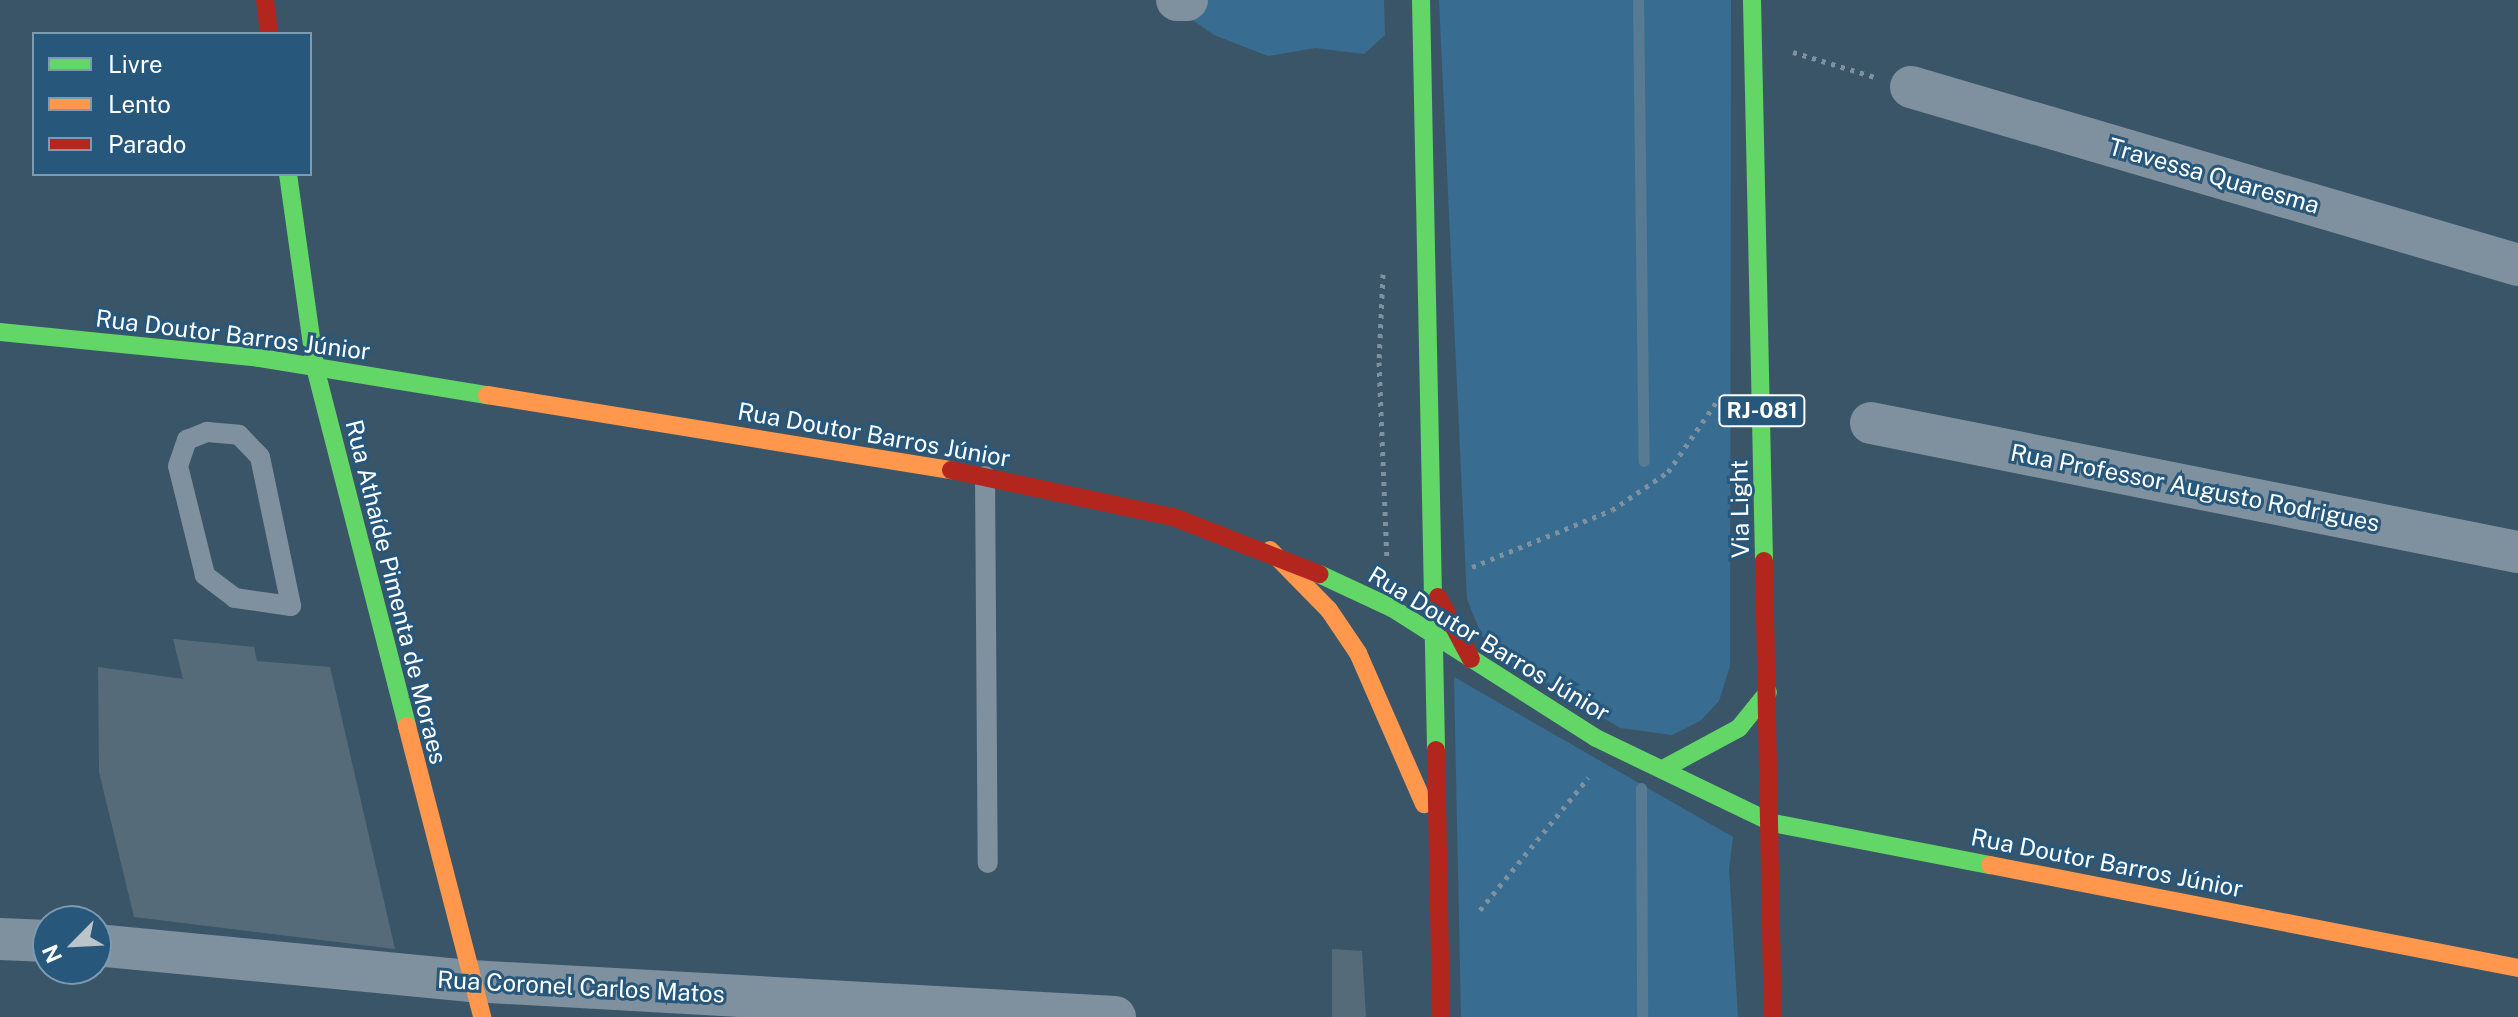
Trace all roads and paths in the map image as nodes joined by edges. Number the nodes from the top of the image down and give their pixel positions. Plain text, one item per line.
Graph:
1 (265, 0) edge
2 (1177, 0) edge
3 (1187, 0) edge
4 (1421, 0) edge
5 (1752, 0) edge
6 (269, 32) edge
7 (1753, 41) junction
8 (1911, 87) joint
9 (288, 176) edge
10 (2518, 265) edge
11 (0, 332) edge
12 (315, 367) junction
13 (1727, 381) dead end
14 (1871, 423) dead end
15 (985, 476) junction
16 (1270, 550) junction
17 (2518, 552) edge
18 (1434, 584) junction
19 (291, 606) joint
20 (1434, 633) junction
21 (1471, 659) junction
22 (1768, 692) junction
23 (1614, 746) junction
24 (1663, 769) junction
25 (1773, 823) junction
26 (1437, 847) junction
27 (988, 863) dead end
28 (0, 939) edge
29 (32, 940) edge
30 (112, 947) edge
31 (1440, 959) junction
32 (2518, 968) edge
33 (476, 999) edge
34 (1115, 1017) edge
35 (1441, 1017) edge
36 (1773, 1017) edge

1 - 6 main road
2 - 3 street
4 - 18 main road
5 - 7 main road, Via Light / RJ-081
7 - 8 path
7 - 22 main road, Via Light / RJ-081
8 - 10 street, Travessa Quaresma
9 - 12 main road, Rua Athaíde Pimenta de Moraes
11 - 12 main road, Rua Doutor Barros Júnior
12 - 15 main road, Rua Doutor Barros Júnior
12 - 33 main road, Rua Athaíde Pimenta de Moraes
13 - 18 path
14 - 17 street, Rua Professor Augusto Rodrigues
15 - 16 main road, Rua Doutor Barros Júnior
15 - 27 lane
16 - 20 main road, Rua Doutor Barros Júnior
16 - 26 main road
18 - 20 main road
18 - 21 main road
19 - 19 lane
20 - 21 main road, Rua Doutor Barros Júnior
20 - 26 main road
21 - 23 main road, Rua Doutor Barros Júnior
22 - 24 main road
22 - 25 main road, Via Light / RJ-081
23 - 24 main road, Rua Doutor Barros Júnior
23 - 31 path
24 - 25 main road, Rua Doutor Barros Júnior
25 - 32 main road, Rua Doutor Barros Júnior
25 - 36 main road, Via Light / RJ-081
26 - 31 main road
28 - 29 street
30 - 33 street, Rua Coronel Carlos Matos
31 - 35 main road
33 - 34 street, Rua Coronel Carlos Matos

